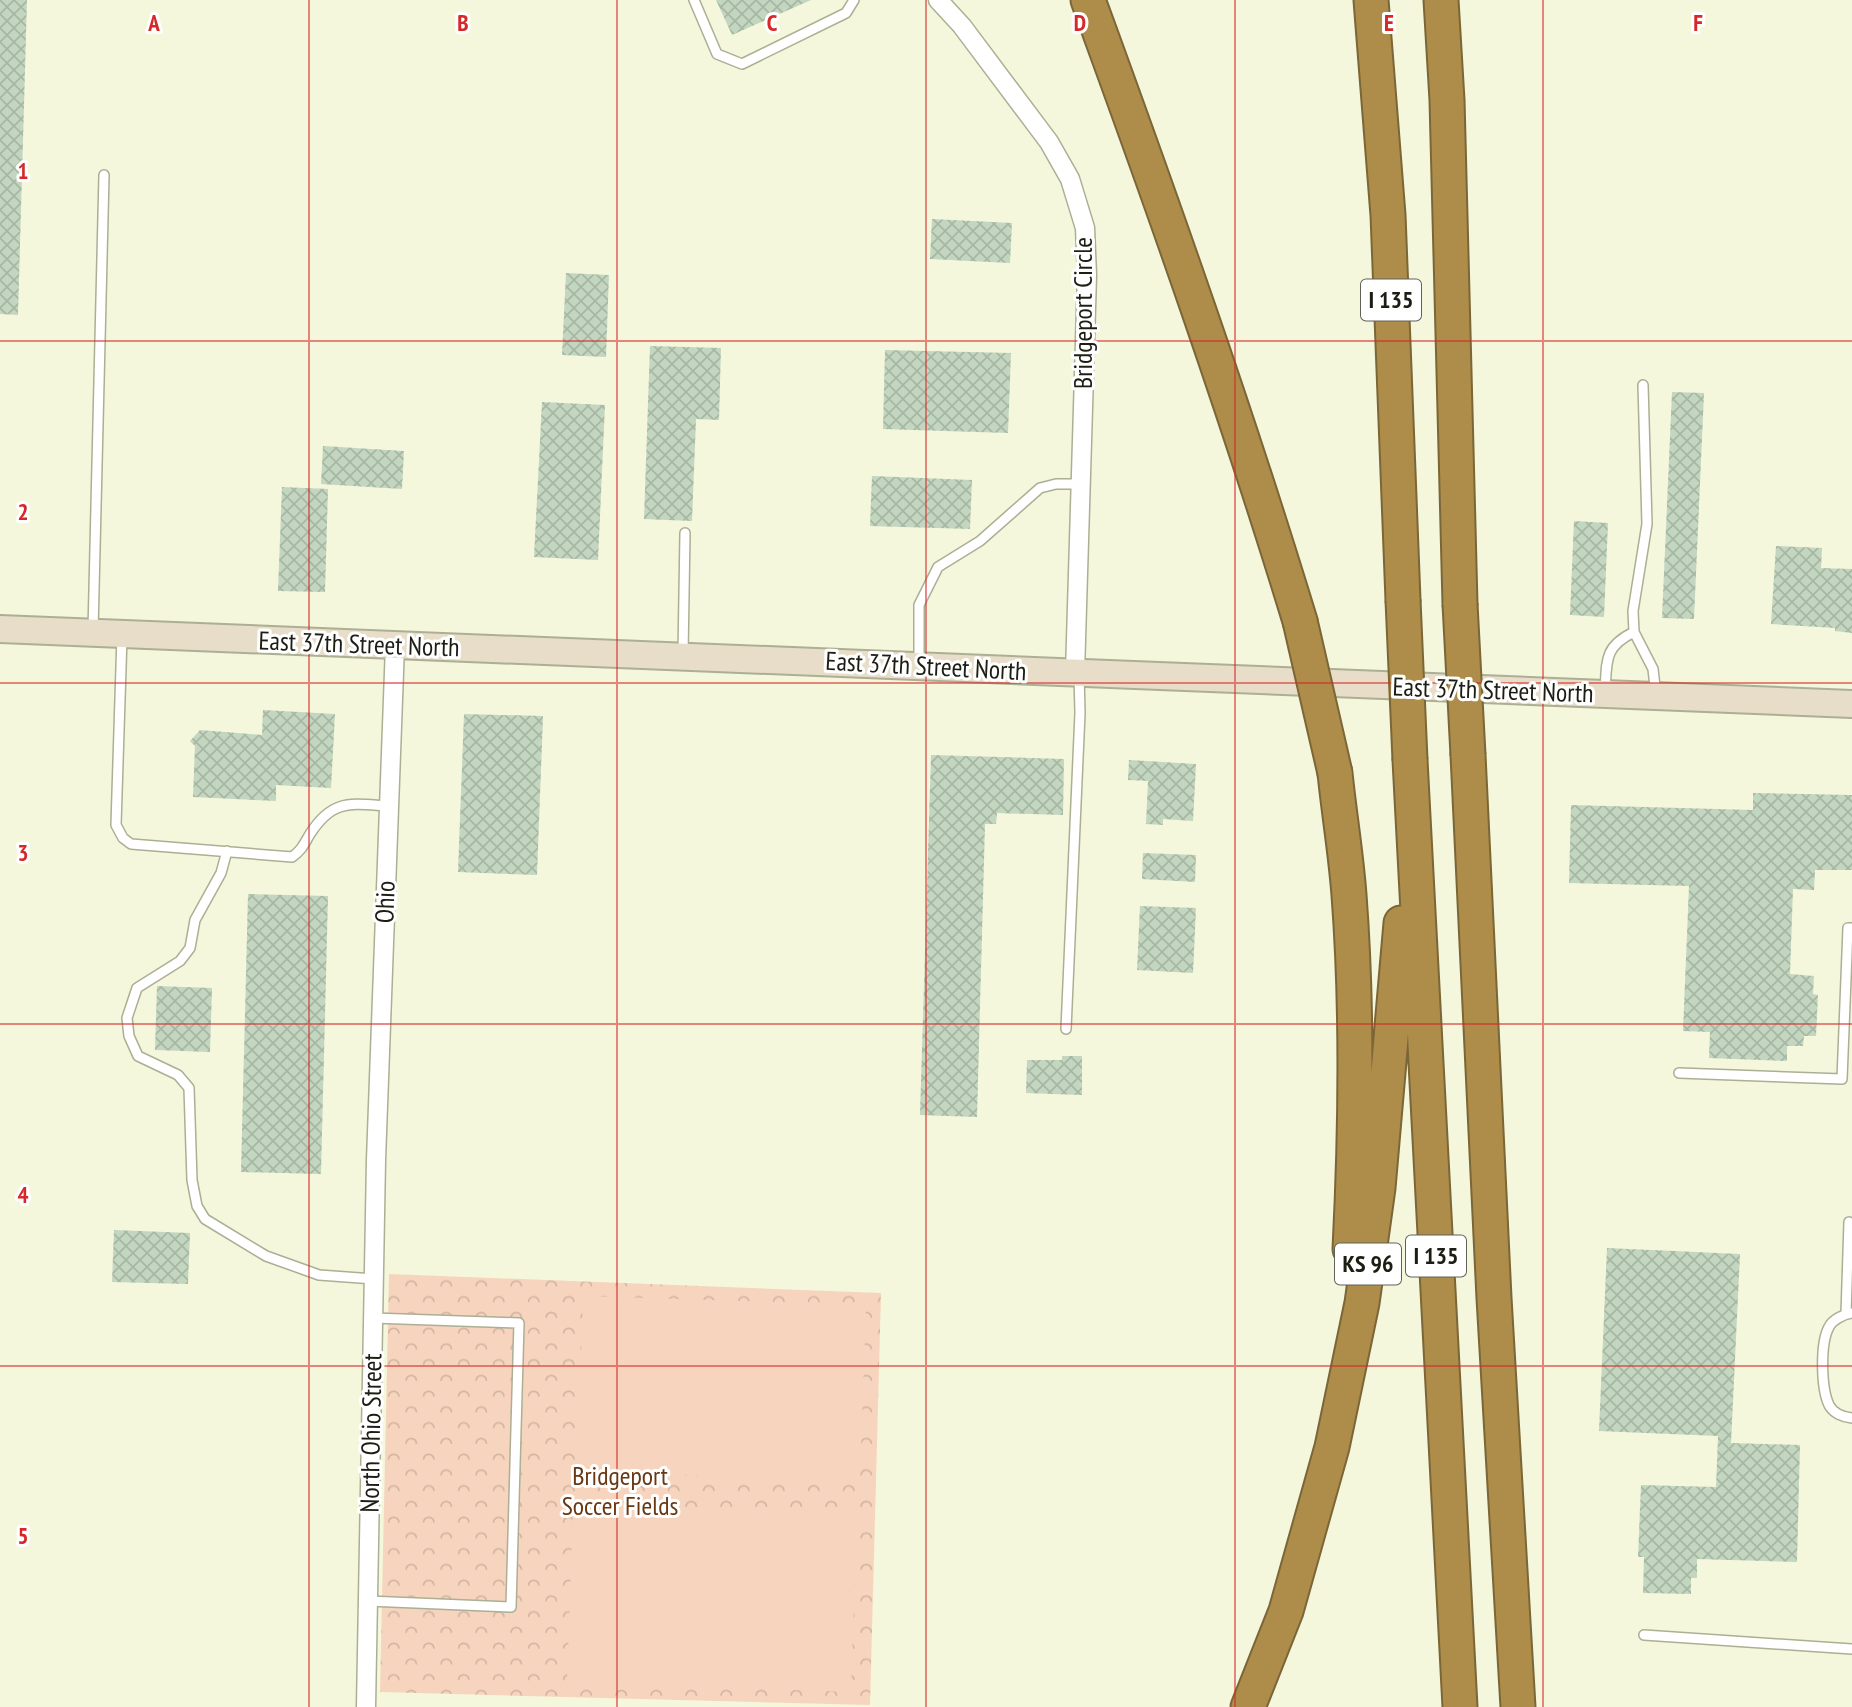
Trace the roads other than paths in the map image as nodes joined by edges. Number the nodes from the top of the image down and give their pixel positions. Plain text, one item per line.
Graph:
1 (694, 0) edge
2 (854, 0) edge
3 (938, 0) edge
4 (1088, 0) edge
5 (1371, 0) edge
6 (1441, 0) edge
7 (1451, 0) edge
8 (1447, 100) junction
9 (104, 175) dead end
10 (1643, 385) dead end
11 (1079, 484) junction
12 (685, 533) dead end
13 (0, 629) edge
14 (1634, 632) junction
15 (93, 633) junction
16 (122, 634) junction
17 (395, 645) junction
18 (683, 655) junction
19 (919, 666) junction
20 (1077, 673) junction
21 (1605, 695) junction
22 (1657, 696) junction
23 (1852, 704) edge
24 (1412, 805) junction
25 (389, 806) junction
26 (227, 850) junction
27 (1852, 928) edge
28 (1066, 1030) dead end
29 (1679, 1073) dead end
30 (376, 1160) joint
31 (1849, 1222) dead end
32 (374, 1279) junction
33 (1849, 1314) edge
34 (373, 1318) junction
35 (1347, 1373) junction
36 (1852, 1418) edge
37 (1510, 1566) junction
38 (368, 1601) junction
39 (1644, 1635) dead end
40 (1852, 1649) edge
41 (366, 1707) edge
42 (1248, 1707) edge
43 (1460, 1707) edge
44 (1518, 1707) edge
45 (1538, 1707) edge

1 - 2 lane
3 - 11 street, Bridgeport Circle
4 - 35 highway, bridge
5 - 24 highway, I 135, bridge
6 - 8 highway, I 135
7 - 8 highway
8 - 37 highway, I 135, bridge
9 - 15 lane
10 - 14 lane
11 - 19 lane
11 - 20 street, Bridgeport Circle
12 - 18 lane
13 - 15 main road, East 37th Street North
14 - 21 lane
14 - 22 lane
15 - 16 main road, East 37th Street North
16 - 17 main road, East 37th Street North
16 - 26 lane
17 - 18 main road, East 37th Street North
17 - 25 street, Ohio
18 - 19 main road, East 37th Street North
19 - 20 main road, East 37th Street North
20 - 21 main road, East 37th Street North
20 - 28 lane
21 - 22 main road, East 37th Street North
22 - 23 main road, East 37th Street North
24 - 35 highway, KS 96
24 - 43 highway, I 135
25 - 26 lane
25 - 30 street, Ohio
26 - 32 lane
27 - 29 lane
30 - 32 street, North Ohio Street
31 - 33 lane
32 - 34 street, North Ohio Street
33 - 36 lane
34 - 38 street, North Ohio Street
34 - 38 lane
35 - 42 highway, KS 96
37 - 44 highway, I 135
37 - 45 highway
38 - 41 street, North Ohio Street
39 - 40 lane

